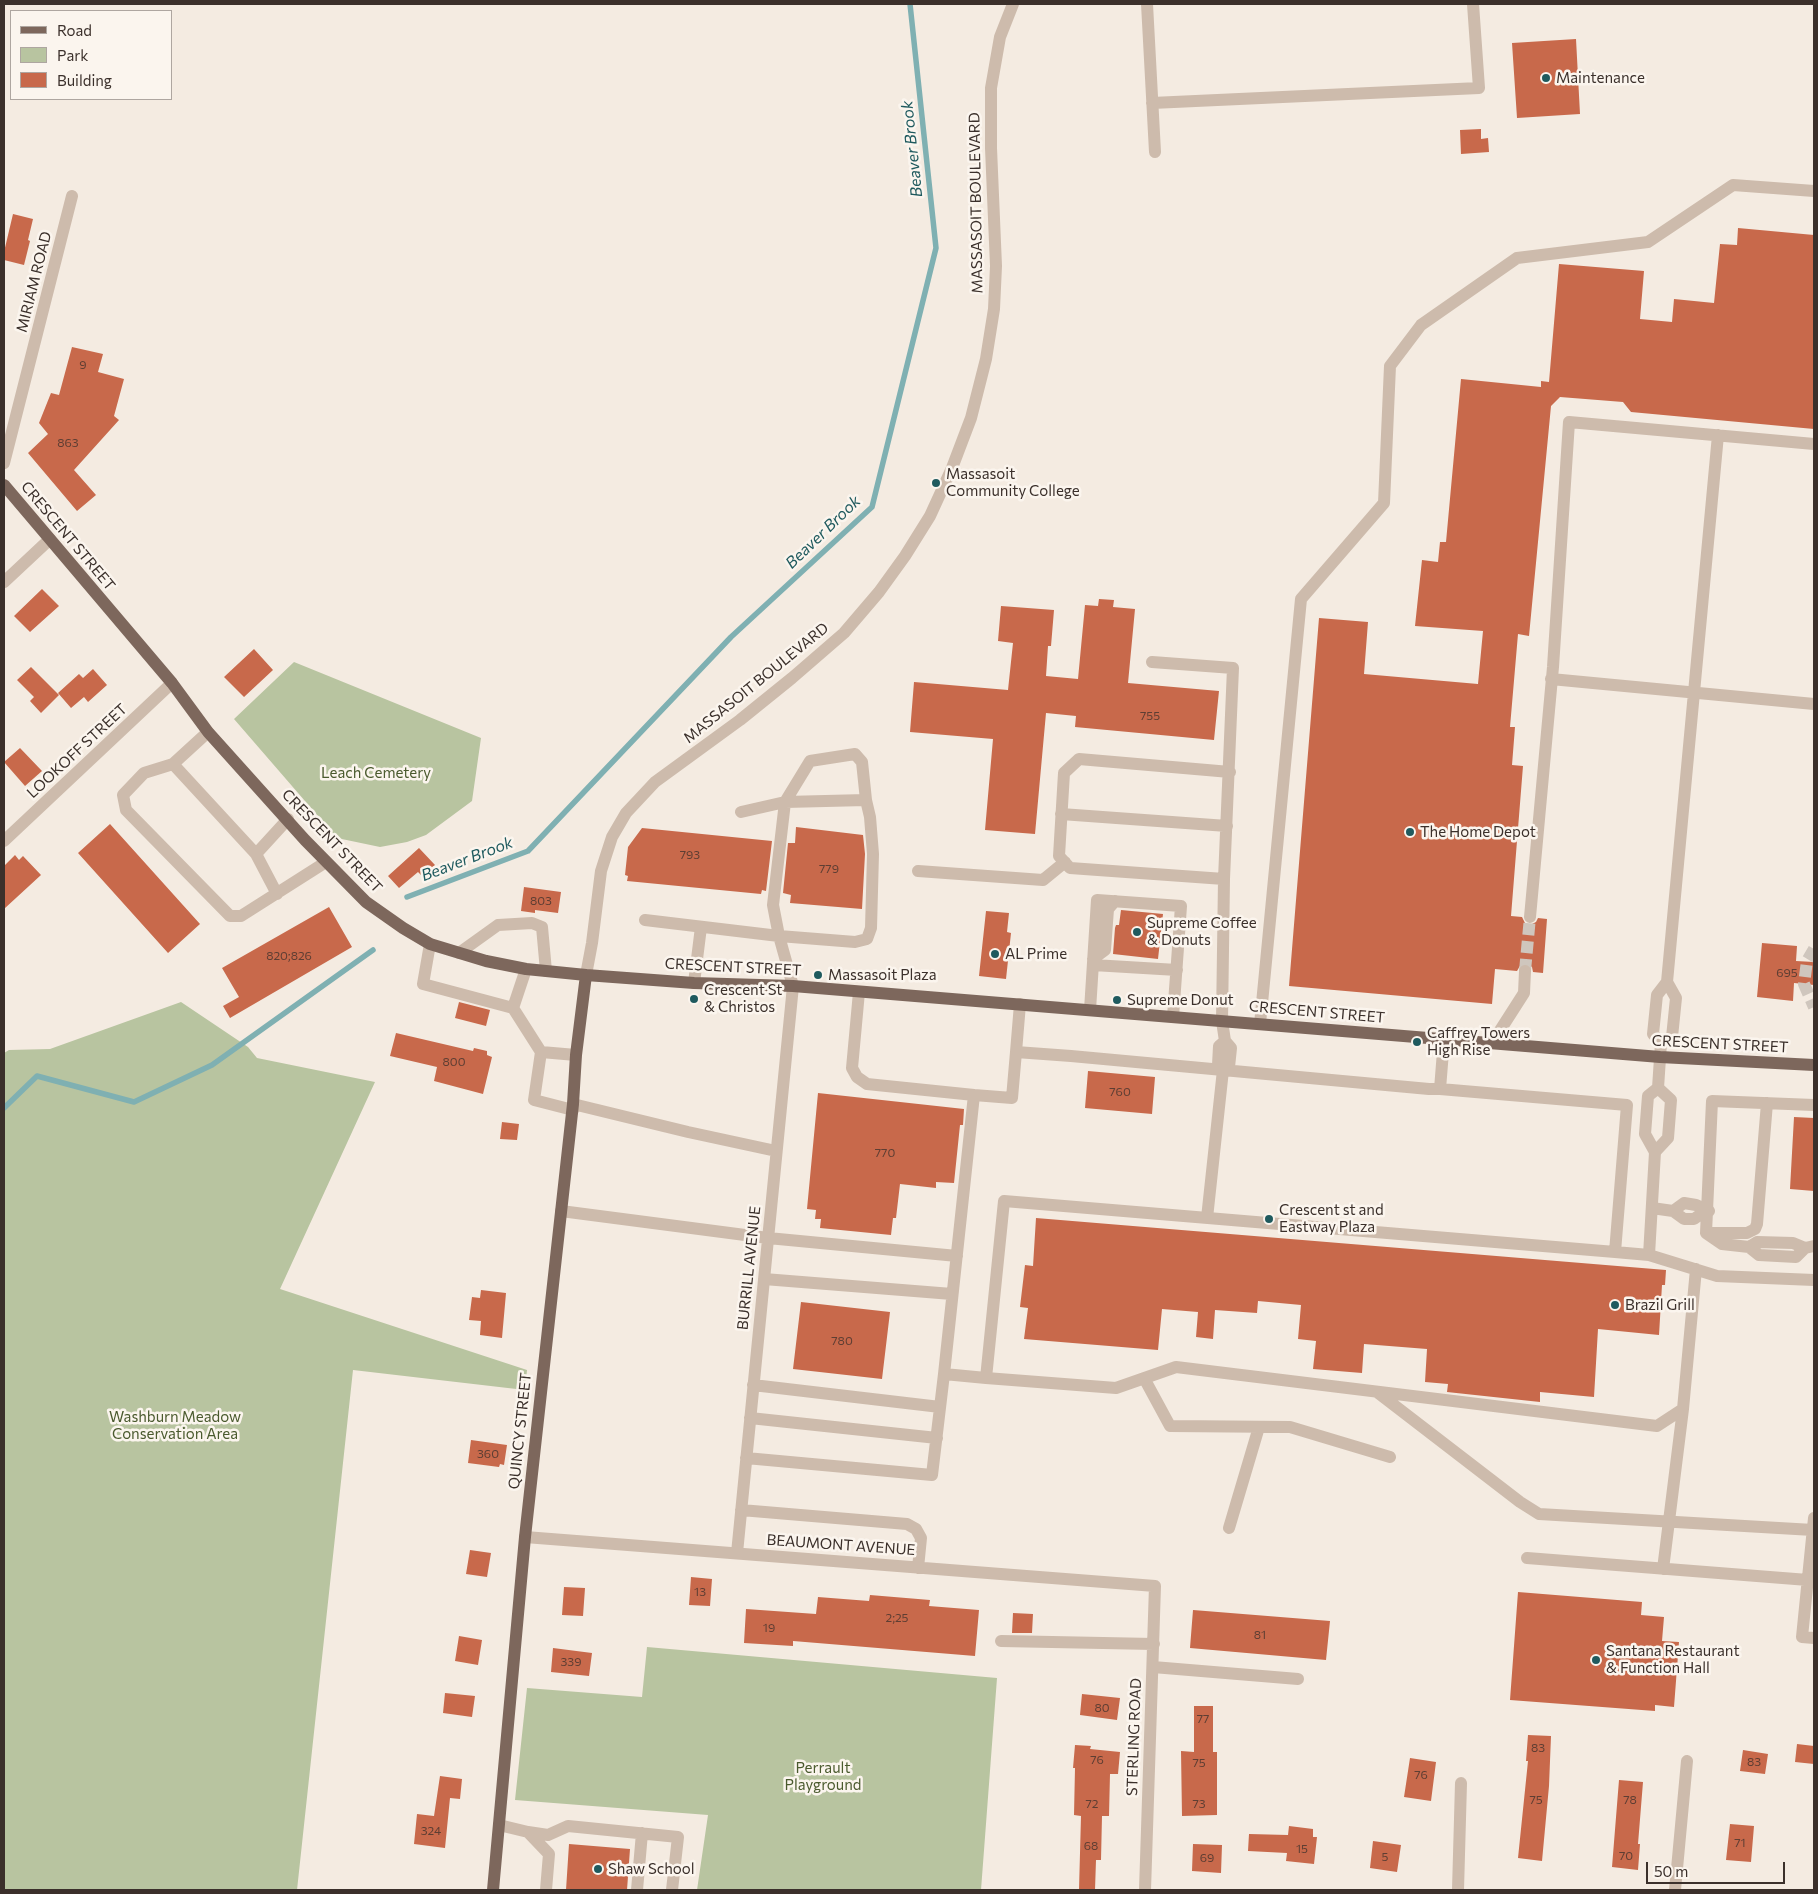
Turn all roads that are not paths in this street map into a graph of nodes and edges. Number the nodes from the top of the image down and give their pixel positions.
1 (1013, 4) edge
2 (1147, 4) edge
3 (1473, 4) edge
4 (1152, 103) junction
5 (1155, 152) dead end
6 (1814, 191) edge
7 (72, 196) dead end
8 (1718, 435) junction
9 (1814, 444) edge
10 (4, 463) edge
11 (4, 485) edge
12 (50, 539) junction
13 (4, 582) edge
14 (1152, 662) dead end
15 (1552, 678) junction
16 (172, 683) junction
17 (1694, 694) junction
18 (1814, 704) edge
19 (208, 732) junction
20 (173, 764) junction
21 (1230, 772) junction
22 (866, 800) junction
23 (785, 802) junction
24 (741, 812) dead end
25 (1062, 814) junction
26 (288, 819) junction
27 (1227, 826) junction
28 (4, 841) edge
29 (256, 854) junction
30 (326, 862) junction
31 (1065, 862) junction
32 (918, 871) dead end
33 (1224, 880) junction
34 (277, 894) junction
35 (1530, 917) tunnel mouth
36 (645, 920) dead end
37 (702, 927) junction
38 (779, 936) junction
39 (430, 944) junction
40 (459, 953) junction
41 (1093, 962) junction
42 (526, 969) junction
43 (1177, 970) junction
44 (546, 971) junction
45 (586, 975) junction
46 (1525, 976) tunnel mouth
47 (1667, 982) junction
48 (694, 983) junction
49 (793, 986) junction
50 (860, 992) junction
51 (1020, 1004) junction
52 (513, 1008) junction
53 (1090, 1010) junction
54 (1173, 1017) junction
55 (1222, 1021) junction
56 (1260, 1024) junction
57 (1444, 1039) junction
58 (1661, 1042) junction
59 (1492, 1043) junction
60 (541, 1052) junction
61 (1016, 1052) junction
62 (576, 1055) junction
63 (1660, 1057) junction
64 (1814, 1065) edge
65 (1223, 1070) junction
66 (1658, 1088) junction
67 (1440, 1089) junction
68 (974, 1095) junction
69 (1767, 1103) junction
70 (1814, 1105) edge
71 (573, 1107) junction
72 (776, 1151) junction
73 (1655, 1152) junction
74 (1652, 1208) junction
75 (561, 1211) junction
76 (1707, 1211) junction
77 (1207, 1218) junction
78 (1706, 1233) junction
79 (768, 1238) junction
80 (1810, 1247) edge
81 (1615, 1252) junction
82 (1649, 1255) junction
83 (957, 1256) junction
84 (1696, 1269) junction
85 (764, 1279) junction
86 (1814, 1280) edge
87 (952, 1294) junction
88 (944, 1374) junction
89 (986, 1378) junction
90 (1144, 1378) junction
91 (753, 1385) junction
92 (1377, 1392) junction
93 (940, 1407) junction
94 (1683, 1409) junction
95 (750, 1418) junction
96 (1260, 1427) junction
97 (937, 1438) junction
98 (746, 1458) junction
99 (1390, 1458) dead end
100 (741, 1510) junction
101 (1669, 1522) junction
102 (1814, 1524) edge
103 (1229, 1528) dead end
104 (525, 1537) junction
105 (737, 1553) junction
106 (1527, 1558) dead end
107 (918, 1568) junction
108 (1663, 1569) junction
109 (1808, 1580) junction
110 (1156, 1586) joint
111 (1808, 1638) edge
112 (1001, 1640) dead end
113 (1154, 1644) junction
114 (1814, 1645) edge
115 (1153, 1667) junction
116 (1298, 1678) dead end
117 (1687, 1761) dead end
118 (1461, 1783) dead end
119 (499, 1825) junction
120 (528, 1832) junction
121 (642, 1833) junction
122 (493, 1890) edge
123 (546, 1890) edge
124 (637, 1890) edge
125 (672, 1890) edge
126 (1145, 1890) edge
127 (1458, 1890) edge
128 (1675, 1890) edge

1 - 45 street, MASSASOIT BOULEVARD
2 - 4 street
3 - 4 street
4 - 5 street
6 - 56 street
7 - 10 street, MIRIAM ROAD
8 - 9 street
8 - 15 street
8 - 17 street
11 - 12 main road, CRESCENT STREET
12 - 13 street
12 - 16 main road, CRESCENT STREET
14 - 21 street
15 - 17 street
15 - 35 street
16 - 19 main road, CRESCENT STREET
16 - 28 street, LOOKOFF STREET
17 - 18 street
17 - 47 street
19 - 20 street
19 - 26 main road, CRESCENT STREET
20 - 29 street
20 - 34 street
21 - 25 street
21 - 27 street
22 - 23 street
22 - 23 street
22 - 38 street
23 - 24 street
23 - 38 street
25 - 27 street
25 - 31 street
26 - 29 street
26 - 30 main road, CRESCENT STREET
27 - 33 street
29 - 34 street
30 - 34 street
30 - 39 main road, CRESCENT STREET
31 - 32 street
31 - 33 street
33 - 55 street
36 - 37 street
37 - 38 street
37 - 48 street
38 - 49 street
39 - 40 main road, CRESCENT STREET
39 - 52 street
40 - 42 main road, CRESCENT STREET
40 - 44 street
41 - 43 street
41 - 43 street
41 - 53 street
42 - 44 main road, CRESCENT STREET
42 - 52 street
43 - 54 street
44 - 45 main road, CRESCENT STREET
45 - 48 main road, CRESCENT STREET
45 - 62 main road, QUINCY STREET
46 - 59 street
47 - 58 street
47 - 58 street
48 - 49 main road, CRESCENT STREET
49 - 50 main road, CRESCENT STREET
49 - 72 street, BURRILL AVENUE
50 - 51 main road, CRESCENT STREET
50 - 68 street
51 - 53 main road, CRESCENT STREET
51 - 61 street
52 - 60 street
53 - 54 main road, CRESCENT STREET
54 - 55 main road, CRESCENT STREET
55 - 56 main road, CRESCENT STREET
55 - 65 street
56 - 57 main road, CRESCENT STREET
57 - 59 main road, CRESCENT STREET
57 - 67 street
58 - 63 street
59 - 63 main road, CRESCENT STREET
60 - 62 street
60 - 71 street
61 - 65 street
61 - 68 street
62 - 71 main road, QUINCY STREET
63 - 64 main road, CRESCENT STREET
63 - 66 street
65 - 67 street
65 - 77 street
66 - 73 street
66 - 73 street
67 - 81 street
68 - 83 street
69 - 70 street
69 - 76 street
69 - 78 street
71 - 72 street
71 - 75 main road, QUINCY STREET
72 - 79 street, BURRILL AVENUE
73 - 74 street
74 - 76 street
74 - 82 street
75 - 79 street
75 - 104 main road, QUINCY STREET
76 - 78 street
77 - 81 street
77 - 89 street
78 - 80 street
79 - 83 street
79 - 85 street, BURRILL AVENUE
81 - 82 street
82 - 84 street
83 - 87 street
84 - 86 street
84 - 94 street
85 - 87 street
85 - 91 street, BURRILL AVENUE
87 - 88 street
88 - 89 street
88 - 93 street
89 - 90 street
90 - 92 street
90 - 96 street
91 - 93 street
91 - 95 street, BURRILL AVENUE
92 - 94 street
92 - 101 street
93 - 97 street
94 - 101 street
95 - 97 street
95 - 98 street, BURRILL AVENUE
96 - 99 street
96 - 103 street
97 - 98 street
98 - 100 street, BURRILL AVENUE
100 - 105 street, BURRILL AVENUE
100 - 107 street
101 - 102 street
101 - 108 street
102 - 109 street
104 - 105 street, BEAUMONT AVENUE
104 - 119 main road, QUINCY STREET
105 - 107 street, BEAUMONT AVENUE
106 - 108 street
107 - 110 street, BEAUMONT AVENUE
108 - 109 street
109 - 111 street
110 - 113 street, STERLING ROAD
111 - 114 street
112 - 113 street
113 - 115 street, STERLING ROAD
115 - 116 street
115 - 126 street, STERLING ROAD
117 - 128 street
118 - 127 street
119 - 120 street
119 - 122 main road, QUINCY STREET
120 - 121 street
120 - 123 street
121 - 124 street
121 - 125 street

